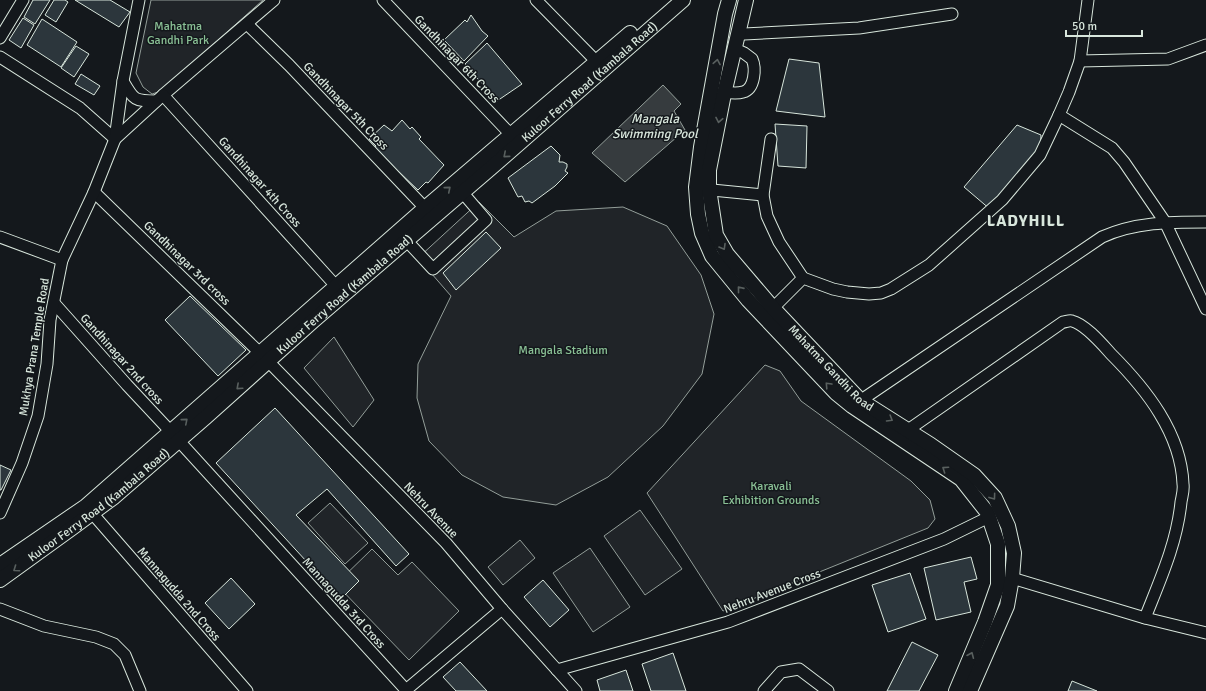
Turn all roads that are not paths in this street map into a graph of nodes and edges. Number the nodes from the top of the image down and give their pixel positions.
1 (23, 0) edge
2 (138, 0) edge
3 (274, 0) edge
4 (383, 0) edge
5 (536, 0) edge
6 (668, 0) edge
7 (683, 0) edge
8 (729, 0) edge
9 (746, 0) edge
10 (1088, 0) edge
11 (952, 14) dead end
12 (247, 24) junction
13 (739, 31) junction
14 (0, 38) edge
15 (1206, 45) edge
16 (735, 49) junction
17 (0, 57) edge
18 (1080, 61) junction
19 (597, 62) junction
20 (123, 82) junction
21 (724, 92) junction
22 (160, 98) junction
23 (1059, 115) junction
24 (115, 139) junction
25 (516, 139) junction
26 (771, 139) dead end
27 (702, 189) junction
28 (94, 192) junction
29 (462, 192) junction
30 (763, 196) junction
31 (425, 208) junction
32 (1165, 222) junction
33 (1206, 222) edge
34 (0, 237) edge
35 (406, 240) junction
36 (62, 260) junction
37 (803, 278) junction
38 (336, 286) junction
39 (54, 303) junction
40 (773, 308) junction
41 (1206, 309) edge
42 (264, 357) junction
43 (856, 403) junction
44 (908, 430) junction
45 (175, 437) junction
46 (1, 510) edge
47 (92, 513) junction
48 (989, 517) junction
49 (0, 566) edge
50 (1012, 578) junction
51 (0, 580) edge
52 (0, 608) edge
53 (502, 609) junction
54 (1145, 618) junction
55 (1206, 633) edge
56 (557, 670) junction
57 (408, 690) edge
58 (140, 691) edge
59 (247, 691) edge
60 (576, 691) edge
61 (764, 691) edge
62 (828, 691) edge
63 (956, 691) edge
64 (970, 691) edge

1 - 14 street
2 - 20 street, Mukhya Prana Temple Road
3 - 12 street
4 - 25 street, Gandhinagar 6th Cross
5 - 19 street
6 - 19 main road, Kuloor Ferry Road (Kambala Road)
7 - 25 main road, Kuloor Ferry Road (Kambala Road)
27 -> 8 main road, Mahatma Gandhi Road
9 - 13 main road, Mahatma Gandhi Road
10 - 18 street
11 - 13 street
12 - 22 street
12 - 31 street, Gandhinagar 5th Cross
13 - 16 main road, Mahatma Gandhi Road
15 - 18 street
16 - 21 main road, Mahatma Gandhi Road
16 - 21 street
17 - 24 street
18 - 23 street
19 - 25 main road, Kuloor Ferry Road (Kambala Road)
20 - 22 street
20 - 24 street, Mukhya Prana Temple Road
21 -> 27 main road, Mahatma Gandhi Road
22 - 24 street
22 - 38 street, Gandhinagar 4th Cross
23 - 32 street
23 - 37 street
24 - 28 street, Mukhya Prana Temple Road
25 -> 29 main road, Kuloor Ferry Road (Kambala Road)
31 -> 25 main road, Kuloor Ferry Road (Kambala Road)
26 - 30 street
27 - 30 street
27 -> 40 main road, Mahatma Gandhi Road
43 -> 27 main road, Mahatma Gandhi Road
28 - 36 street, Mukhya Prana Temple Road
28 - 42 street, Gandhinagar 3rd cross
29 - 35 main road, Kuloor Ferry Road (Kambala Road)
29 - 35 street
30 - 37 street
31 - 38 main road, Kuloor Ferry Road (Kambala Road)
32 - 33 street
32 - 41 street
32 - 43 street
34 - 36 street
35 - 42 main road, Kuloor Ferry Road (Kambala Road)
36 - 39 street, Mukhya Prana Temple Road
37 - 40 street
38 - 42 main road, Kuloor Ferry Road (Kambala Road)
39 - 45 street, Gandhinagar 2nd cross
39 - 46 street, Mukhya Prana Temple Road
40 - 43 main road, Mahatma Gandhi Road
42 - 45 main road, Kuloor Ferry Road (Kambala Road)
42 - 53 street, Nehru Avenue
43 -> 44 main road, Mahatma Gandhi Road
48 -> 43 main road, Mahatma Gandhi Road
44 -> 50 main road, Mahatma Gandhi Road
44 - 54 street
45 - 47 main road, Kuloor Ferry Road (Kambala Road)
45 - 49 main road, Kuloor Ferry Road (Kambala Road)
45 - 57 street, Mannagudda 3rd Cross
47 -> 51 main road, Kuloor Ferry Road (Kambala Road)
47 - 59 street, Mannagudda 2nd Cross
48 - 56 street, Nehru Avenue Cross
63 -> 48 main road, Mahatma Gandhi Road
50 - 54 street
50 - 64 main road, Mahatma Gandhi Road
52 - 58 street
53 - 56 street, Nehru Avenue
53 - 57 street, Mannagudda 3rd Cross
54 - 55 street
56 - 60 street, Nehru Avenue
61 - 62 street

